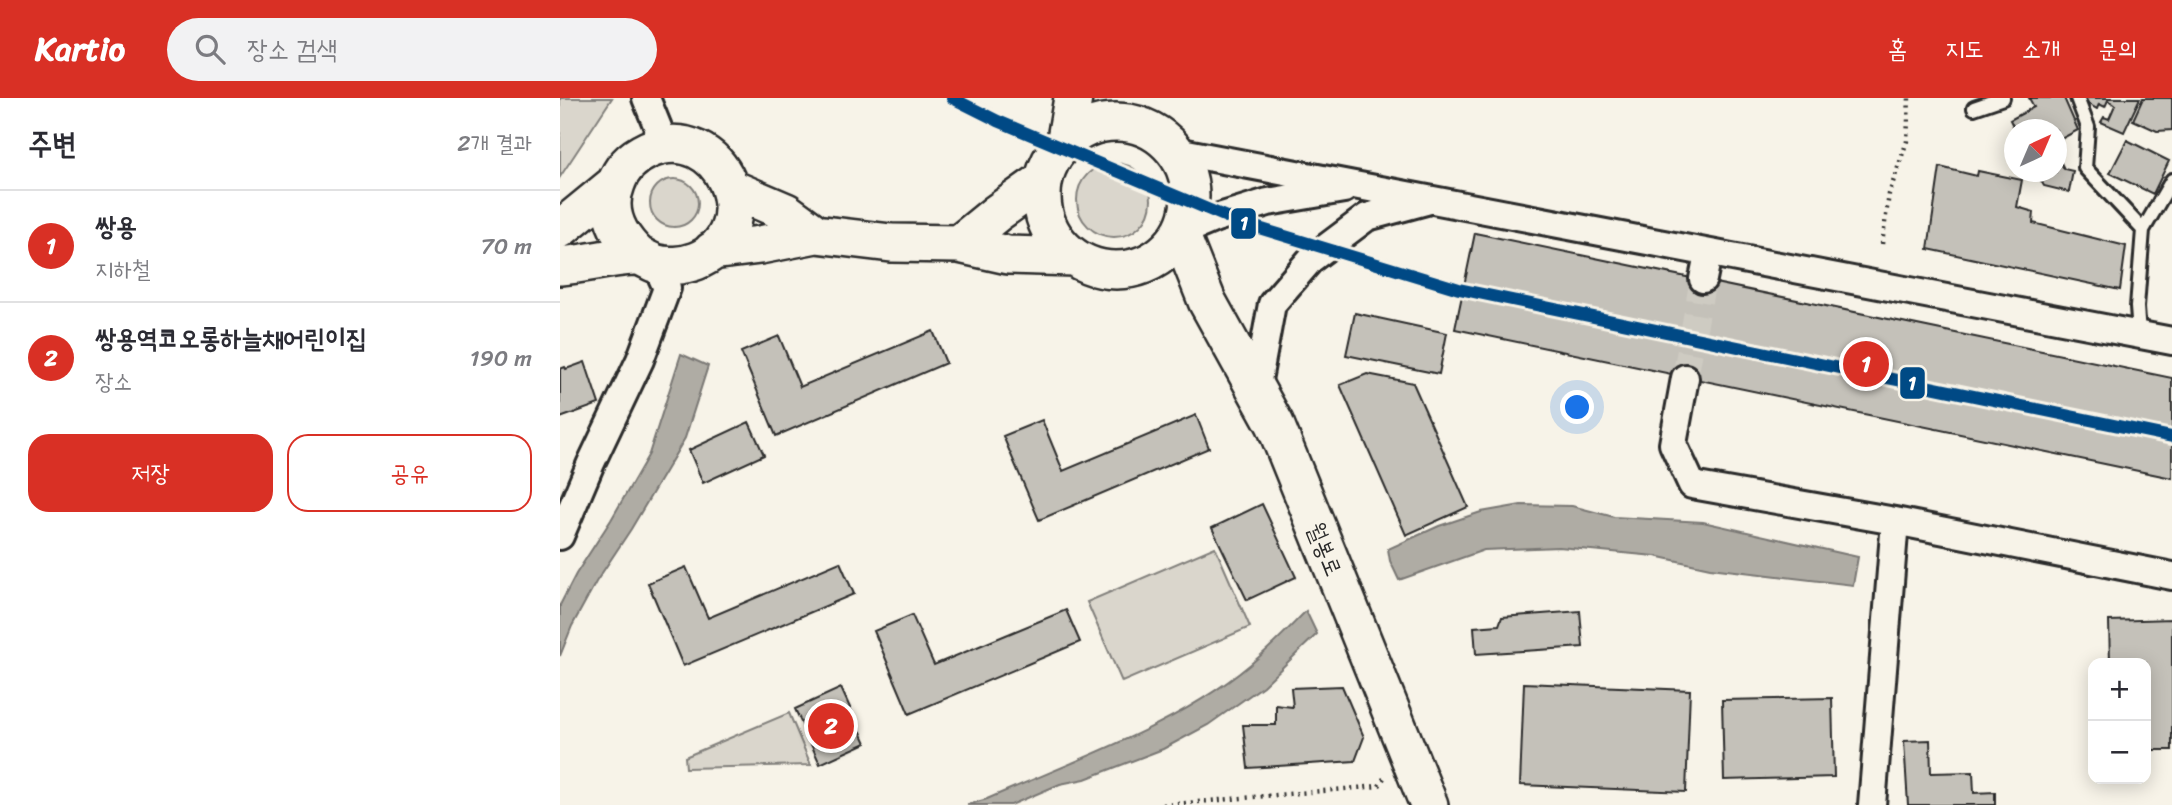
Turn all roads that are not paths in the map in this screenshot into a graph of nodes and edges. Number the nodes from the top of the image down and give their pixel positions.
1 (646, 98) edge
2 (1073, 98) edge
3 (1144, 98) edge
4 (2003, 98) edge
5 (2077, 98) edge
6 (1974, 108) dead end
7 (1066, 139) junction
8 (1167, 142) junction
9 (665, 145) junction
10 (2172, 180) edge
11 (1042, 181) junction
12 (615, 184) junction
13 (1359, 186) junction
14 (730, 188) junction
15 (1435, 199) junction
16 (560, 229) edge
17 (2143, 230) junction
18 (1180, 233) junction
19 (816, 234) junction
20 (959, 244) junction
21 (704, 256) junction
22 (1074, 257) junction
23 (1140, 265) junction
24 (560, 266) edge
25 (654, 269) junction
26 (1207, 301) junction
27 (2139, 334) junction
28 (2172, 341) edge
29 (1685, 378) tunnel mouth
30 (1256, 391) junction
31 (1895, 522) junction
32 (560, 536) edge
33 (2172, 576) edge
34 (1429, 805) edge
35 (1872, 805) edge

1 - 9 street
2 - 7 street
3 - 8 street
4 - 6 lane
5 - 17 lane
7 - 8 street
7 - 11 street
8 - 13 street
8 - 18 street
9 - 12 street
9 - 14 street
10 - 17 lane
11 - 20 street
11 - 22 street
12 - 16 street
12 - 25 street
13 - 15 street
13 - 18 street
14 - 19 street
14 - 21 street
15 - 27 street
15 - 30 street
17 - 27 lane
18 - 23 street
18 - 26 street, 월봉로
19 - 20 street
19 - 21 street
20 - 22 street
21 - 25 street
22 - 23 street
23 - 26 street
24 - 25 street
25 - 32 street
26 - 30 street, 월봉로
27 - 28 street
29 - 31 street
30 - 34 street, 월봉로
31 - 33 street
31 - 35 street

